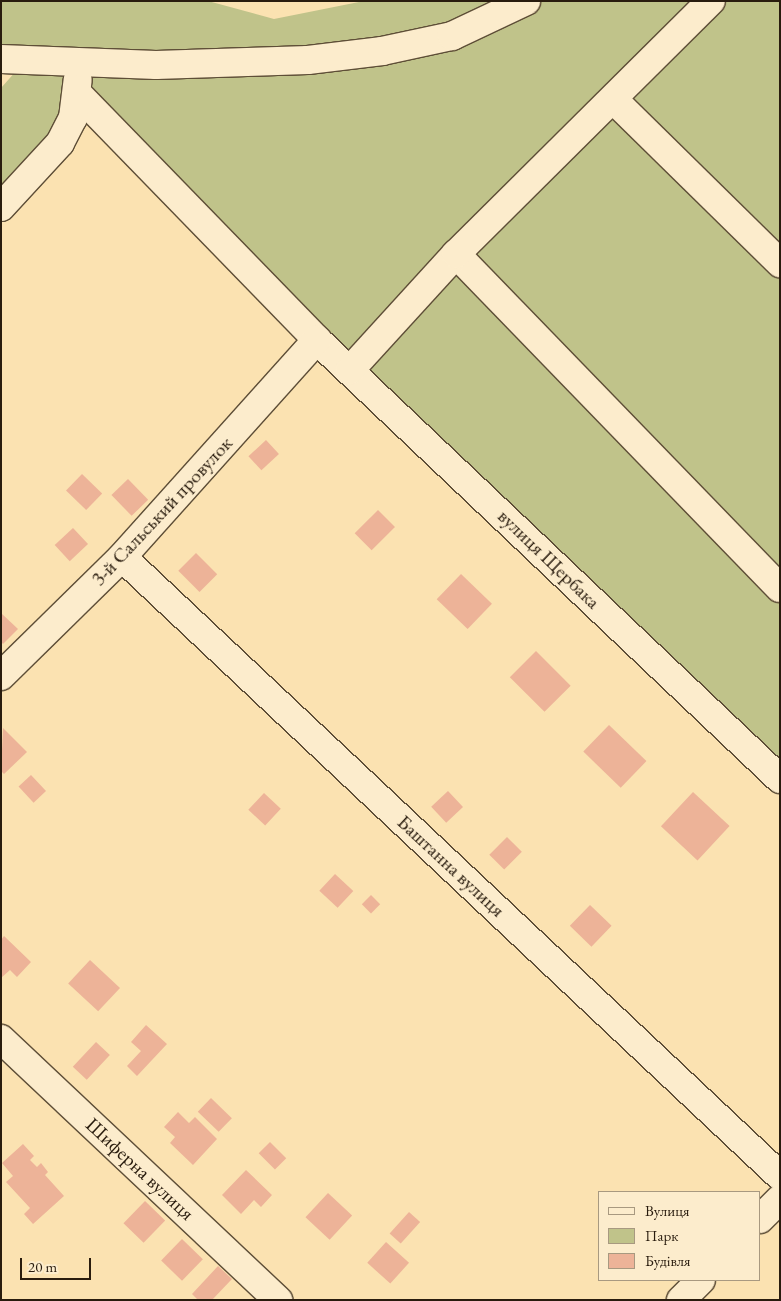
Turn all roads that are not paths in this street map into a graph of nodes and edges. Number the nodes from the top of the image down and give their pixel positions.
1 (526, 1) edge
2 (711, 1) edge
3 (1, 59) edge
4 (77, 62) junction
5 (78, 95) junction
6 (614, 100) junction
7 (1, 207) edge
8 (456, 254) junction
9 (780, 263) edge
10 (317, 340) junction
11 (350, 370) junction
12 (122, 557) junction
13 (780, 588) edge
14 (1, 676) edge
15 (780, 779) edge
16 (1, 1039) edge
17 (780, 1176) edge
18 (780, 1199) edge
19 (761, 1218) edge
20 (699, 1281) edge
21 (278, 1300) edge
22 (681, 1300) edge

1 - 4 street
2 - 6 street
3 - 4 street
4 - 5 street
5 - 7 street
5 - 10 street, вулиця Щербака
6 - 8 street
6 - 9 street
8 - 11 street
8 - 13 street
10 - 11 street, вулиця Щербака
10 - 12 street, 3-й Сальський провулок
11 - 15 street, вулиця Щербака
12 - 14 street, 3-й Сальський провулок
12 - 17 street, Баштанна вулиця
16 - 21 street, Шиферна вулиця
18 - 19 street
20 - 22 street

